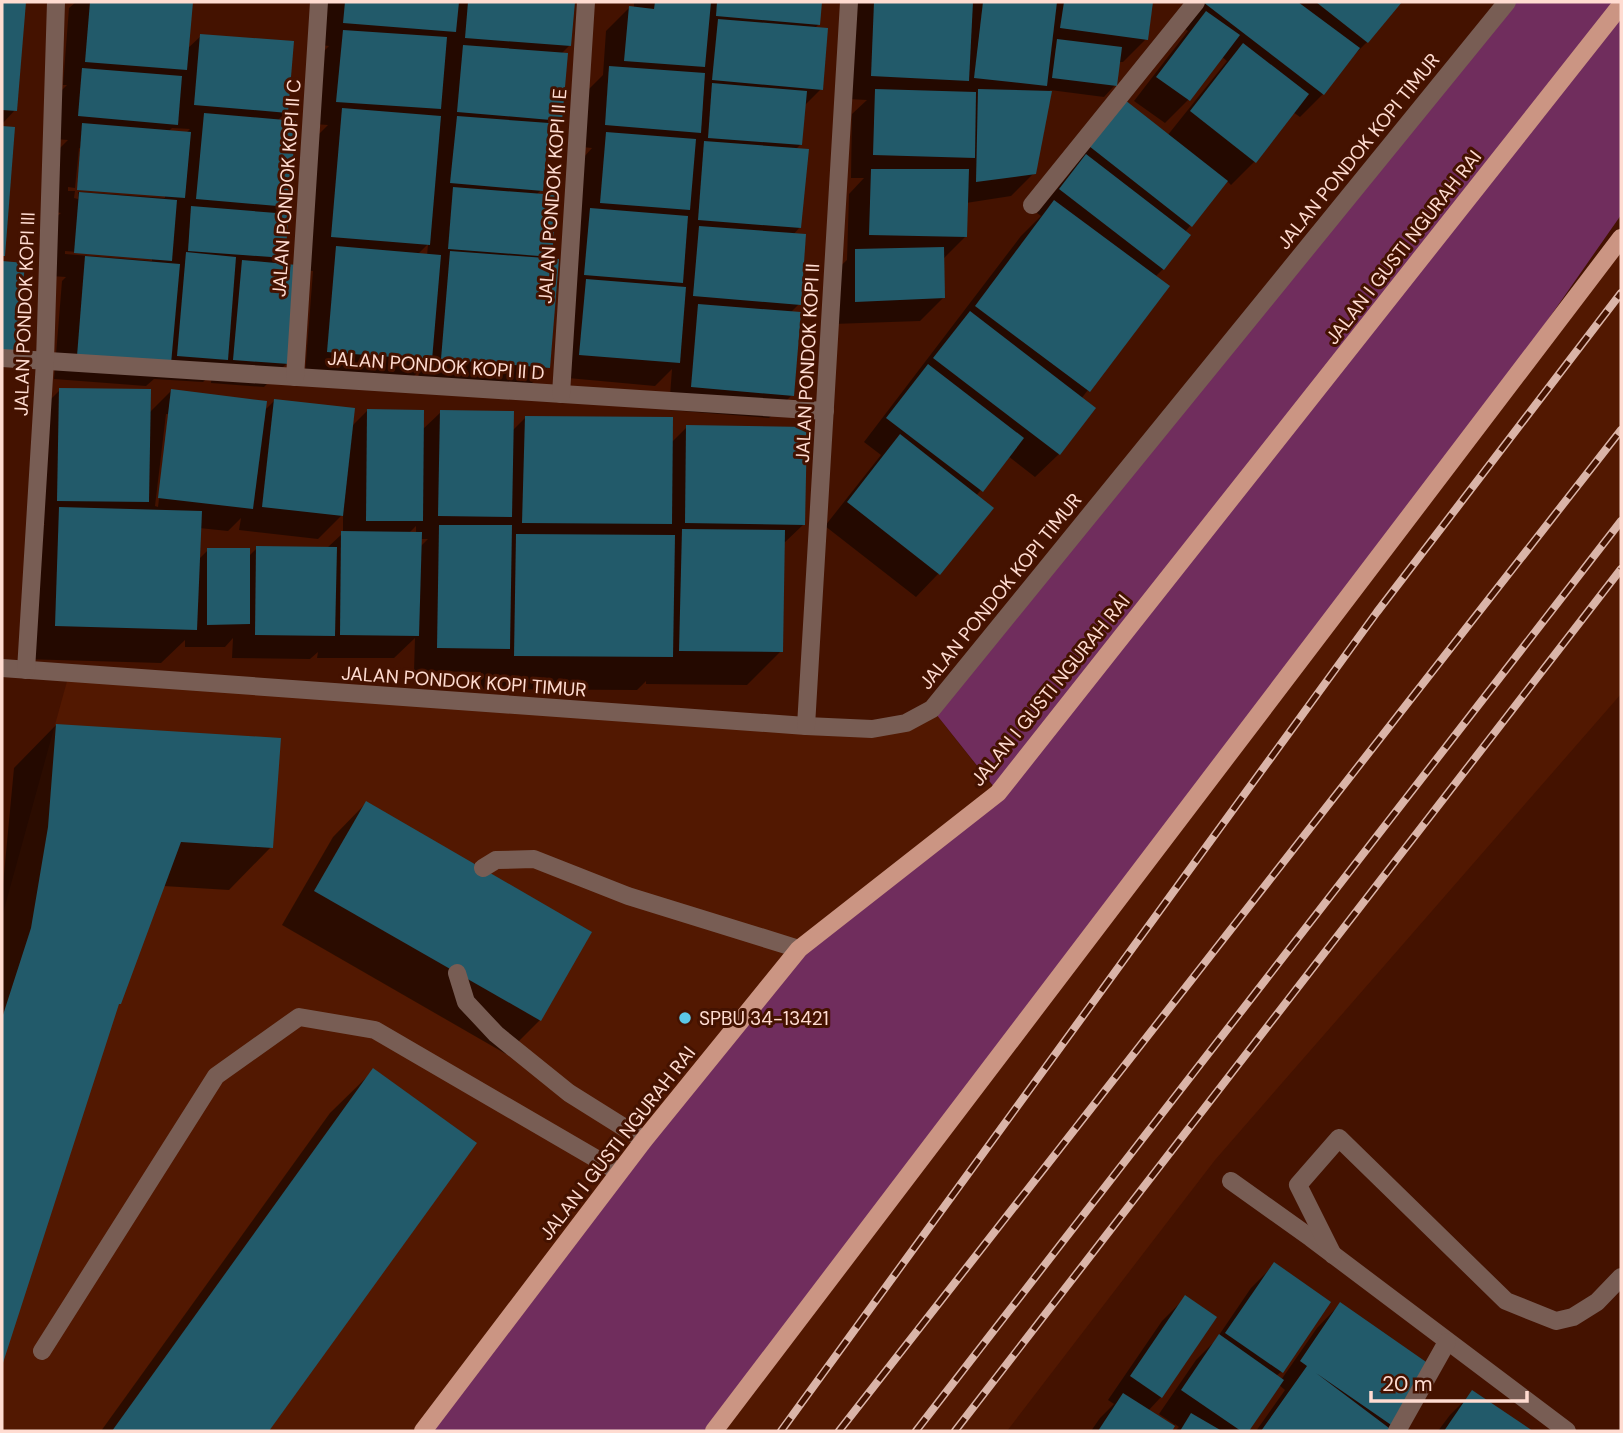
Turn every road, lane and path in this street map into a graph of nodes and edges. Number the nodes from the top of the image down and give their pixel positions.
1 (56, 2) edge
2 (319, 2) edge
3 (586, 2) edge
4 (849, 2) edge
5 (1196, 2) edge
6 (1507, 2) edge
7 (1621, 5) edge
8 (1032, 205) dead end
9 (1621, 238) edge
10 (2, 358) edge
11 (45, 361) junction
12 (295, 377) junction
13 (561, 394) junction
14 (825, 411) junction
15 (2, 668) edge
16 (26, 670) junction
17 (806, 726) junction
18 (483, 868) dead end
19 (799, 949) junction
20 (457, 973) dead end
21 (644, 1140) junction
22 (619, 1172) junction
23 (1231, 1181) dead end
24 (1333, 1255) junction
25 (1621, 1278) edge
26 (1447, 1342) junction
27 (42, 1351) dead end
28 (423, 1431) edge
29 (714, 1431) edge
30 (1397, 1431) edge
31 (1567, 1431) edge

1 - 11 street, JALAN PONDOK KOPI III
2 - 12 street, JALAN PONDOK KOPI II C
3 - 13 street, JALAN PONDOK KOPI II E
4 - 14 street, JALAN PONDOK KOPI II
5 - 8 street
6 - 17 street, JALAN PONDOK KOPI TIMUR
7 - 19 main road, JALAN I GUSTI NGURAH RAI
9 - 29 main road
10 - 11 street, JALAN PONDOK KOPI II D
11 - 12 street, JALAN PONDOK KOPI II D
11 - 16 street, JALAN PONDOK KOPI III
12 - 13 street, JALAN PONDOK KOPI II D
13 - 14 street, JALAN PONDOK KOPI II D
14 - 17 street, JALAN PONDOK KOPI II
15 - 16 street, JALAN PONDOK KOPI TIMUR
16 - 17 street, JALAN PONDOK KOPI TIMUR
18 - 19 street
19 - 21 main road, JALAN I GUSTI NGURAH RAI
20 - 21 street
21 - 22 main road, JALAN I GUSTI NGURAH RAI
22 - 27 street
22 - 28 main road, JALAN I GUSTI NGURAH RAI
23 - 24 street
24 - 25 street
24 - 26 street
26 - 30 street
26 - 31 street

